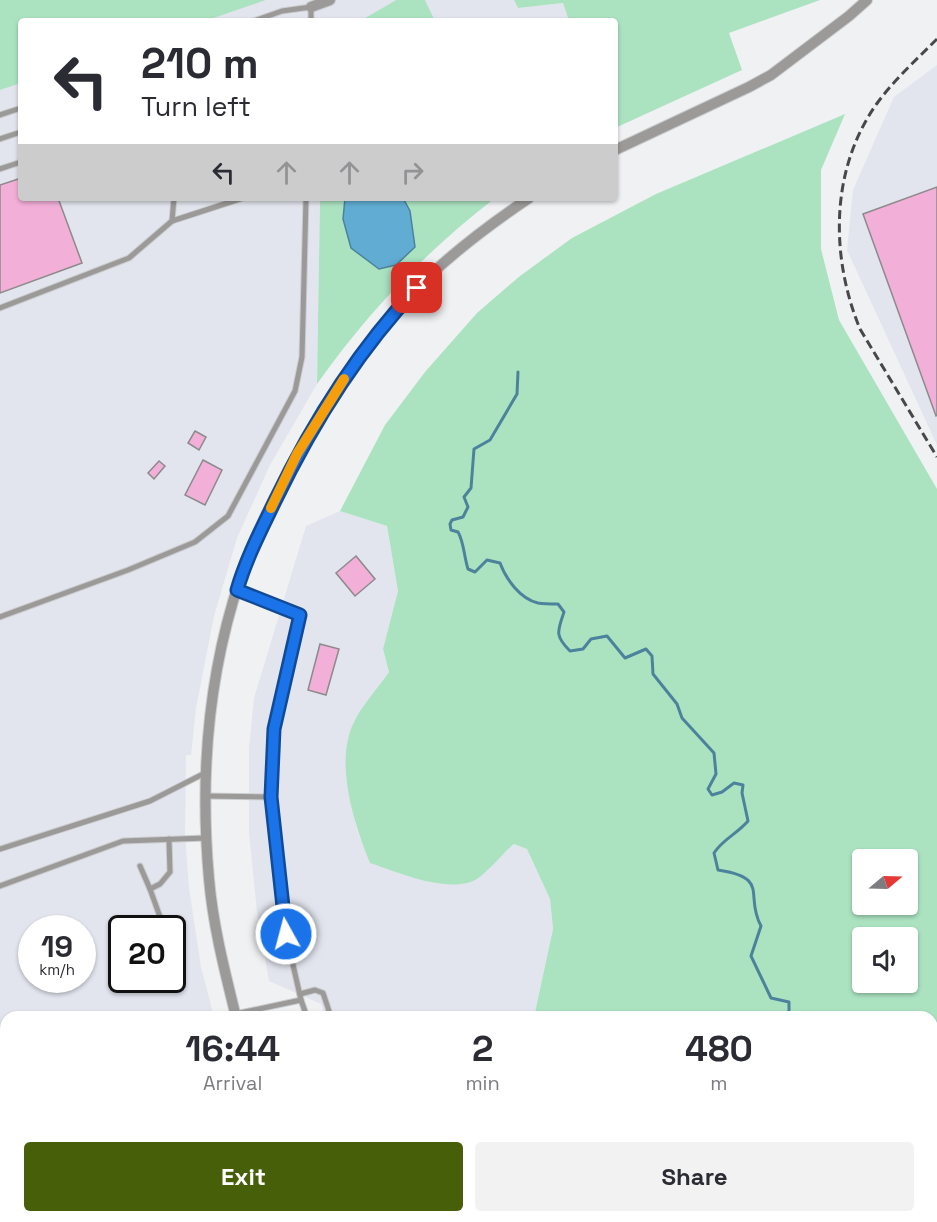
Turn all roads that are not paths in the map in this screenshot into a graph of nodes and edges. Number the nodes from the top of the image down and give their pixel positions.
1 (330, 0) edge
2 (867, 0) edge
3 (311, 7) junction
4 (262, 18) edge
5 (311, 18) edge
6 (18, 109) edge
7 (0, 116) edge
8 (18, 133) edge
9 (0, 139) edge
10 (618, 149) edge
11 (18, 163) edge
12 (0, 169) edge
13 (174, 201) edge
14 (234, 201) edge
15 (306, 201) edge
16 (525, 201) edge
17 (171, 221) junction
18 (0, 308) edge
19 (237, 590) junction
20 (0, 617) edge
21 (207, 772) junction
22 (206, 796) junction
23 (271, 797) junction
24 (207, 838) junction
25 (169, 839) junction
26 (0, 849) edge
27 (140, 866) dead end
28 (0, 885) edge
29 (150, 889) junction
30 (159, 915) edge
31 (300, 997) junction
32 (235, 1011) edge
33 (253, 1011) edge
34 (305, 1011) edge
35 (329, 1011) edge

1 - 3 street
2 - 10 street
3 - 4 lane
3 - 5 lane
6 - 7 lane
8 - 9 lane
11 - 12 lane
13 - 17 lane
14 - 17 lane
15 - 20 lane
16 - 19 street
17 - 18 lane
19 - 21 street
19 - 23 lane
21 - 22 street
21 - 26 lane
22 - 23 lane
22 - 24 street
23 - 31 lane
24 - 25 lane
24 - 32 street
25 - 28 lane
25 - 29 lane
27 - 29 lane
29 - 30 lane
31 - 33 lane
31 - 34 lane
31 - 35 lane

